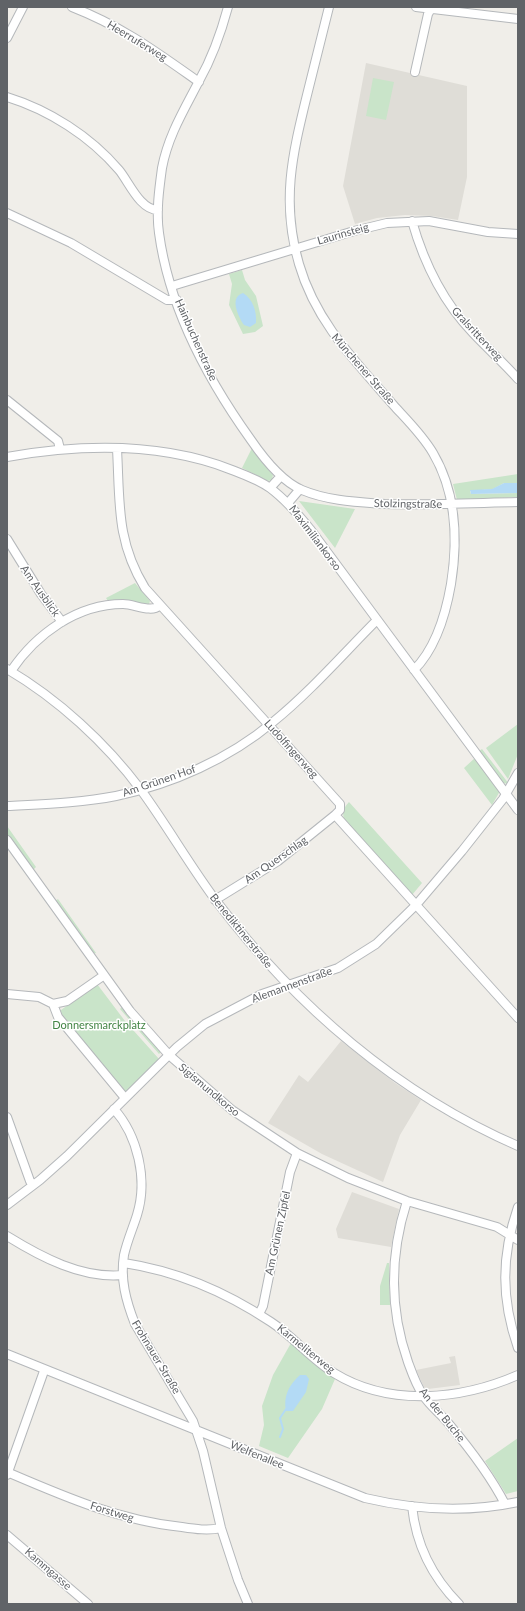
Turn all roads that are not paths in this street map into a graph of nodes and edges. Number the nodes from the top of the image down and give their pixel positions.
1 (23, 7) edge
2 (72, 7) edge
3 (228, 7) edge
4 (329, 7) edge
5 (416, 7) edge
6 (432, 8) edge
7 (518, 19) edge
8 (7, 38) edge
9 (415, 72) dead end
10 (199, 82) junction
11 (7, 97) edge
12 (158, 210) junction
13 (7, 213) edge
14 (412, 221) junction
15 (518, 234) edge
16 (295, 248) junction
17 (172, 286) junction
18 (177, 300) junction
19 (518, 379) edge
20 (7, 400) edge
21 (60, 449) junction
22 (117, 449) junction
23 (7, 458) edge
24 (284, 478) junction
25 (270, 488) junction
26 (300, 489) junction
27 (518, 502) edge
28 (288, 503) junction
29 (452, 504) junction
30 (7, 539) edge
31 (159, 606) junction
32 (377, 620) junction
33 (62, 622) junction
34 (9, 670) edge
35 (414, 670) junction
36 (269, 725) junction
37 (518, 773) edge
38 (140, 790) junction
39 (506, 794) junction
40 (7, 806) edge
41 (518, 810) edge
42 (335, 815) junction
43 (7, 840) edge
44 (215, 900) junction
45 (416, 905) junction
46 (104, 976) junction
47 (288, 985) junction
48 (7, 994) edge
49 (54, 1004) junction
50 (518, 1018) edge
51 (169, 1055) junction
52 (125, 1098) junction
53 (114, 1109) junction
54 (7, 1116) edge
55 (518, 1146) edge
56 (297, 1153) junction
57 (33, 1185) junction
58 (407, 1200) junction
59 (7, 1205) edge
60 (518, 1207) edge
61 (497, 1227) junction
62 (515, 1227) edge
63 (7, 1236) edge
64 (509, 1236) junction
65 (518, 1240) edge
66 (124, 1263) junction
67 (123, 1275) junction
68 (259, 1314) junction
69 (518, 1348) edge
70 (7, 1354) edge
71 (44, 1370) junction
72 (518, 1375) edge
73 (424, 1396) junction
74 (197, 1431) junction
75 (7, 1473) edge
76 (518, 1502) edge
77 (505, 1504) junction
78 (412, 1506) junction
79 (221, 1528) junction
80 (7, 1535) edge
81 (88, 1604) edge
82 (248, 1604) edge
83 (459, 1604) edge

1 - 8 street
2 - 10 street, Heerruferweg
3 - 10 street, Hainbuchenstraße
4 - 16 street, Münchener Straße
5 - 6 street
6 - 7 street
6 - 9 street
10 - 12 street, Hainbuchenstraße
11 - 12 street
12 - 17 street, Hainbuchenstraße
13 - 18 street
14 - 15 street, Laurinsteig
14 - 16 street, Laurinsteig
14 - 19 street, Gralsritterweg
16 - 17 street, Laurinsteig
16 - 29 street, Münchener Straße
17 - 18 street, Hainbuchenstraße
18 - 24 street, Hainbuchenstraße
20 - 21 street
21 - 22 street, Maximiliankorso
21 - 23 street, Maximiliankorso
22 - 25 street, Maximiliankorso
22 - 31 street, Ludolfingerweg
24 - 25 street
24 - 26 street, Stolzingstraße
25 - 28 street, Maximiliankorso
26 - 28 street
26 - 29 street, Stolzingstraße
27 - 29 street, Stolzingstraße
28 - 32 street, Maximiliankorso
29 - 35 street, Münchener Straße
30 - 33 street, Am Ausblick
31 - 33 street
31 - 36 street, Ludolfingerweg
32 - 35 street, Maximiliankorso
32 - 36 street, Am Grünen Hof
33 - 34 street
34 - 38 street, Benediktinerstraße
35 - 39 street, Maximiliankorso
36 - 38 street, Am Grünen Hof
36 - 42 street, Ludolfingerweg
37 - 39 street, Alemannenstraße
38 - 40 street, Am Grünen Hof
38 - 44 street, Benediktinerstraße
39 - 41 street, Maximiliankorso
39 - 45 street, Alemannenstraße
42 - 44 street, Am Querschlag
42 - 45 street
43 - 46 street, Sigismundkorso
44 - 47 street, Benediktinerstraße
45 - 47 street, Alemannenstraße
45 - 50 street
46 - 49 street
46 - 51 street, Sigismundkorso
47 - 51 street, Alemannenstraße
47 - 55 street, Benediktinerstraße
48 - 49 street
49 - 52 street
51 - 52 street, Alemannenstraße
51 - 56 street, Sigismundkorso
52 - 53 street, Alemannenstraße
53 - 57 street, Alemannenstraße
53 - 66 street, Frohnauer Straße
54 - 57 street
56 - 58 street, Sigismundkorso
56 - 68 street, Am Grünen Zipfel
57 - 59 street, Alemannenstraße
58 - 61 street, Sigismundkorso
58 - 73 street, An der Buche
60 - 62 street
61 - 62 street, Sigismundkorso
61 - 64 street, Sigismundkorso
62 - 64 street
63 - 67 street
64 - 65 street, Sigismundkorso
64 - 69 street
66 - 67 street, Frohnauer Straße
66 - 68 street, Karmeliterweg
67 - 74 street, Frohnauer Straße
68 - 73 street, Karmeliterweg
70 - 71 street, Welfenallee
71 - 74 street, Welfenallee
71 - 75 street
72 - 73 street, Karmeliterweg
73 - 77 street, An der Buche
74 - 78 street, Welfenallee
74 - 79 street, Frohnauer Straße
75 - 79 street, Forstweg
76 - 77 street, Welfenallee
77 - 78 street, Welfenallee
78 - 83 street
79 - 82 street, Frohnauer Straße
80 - 81 street, Kammgasse

